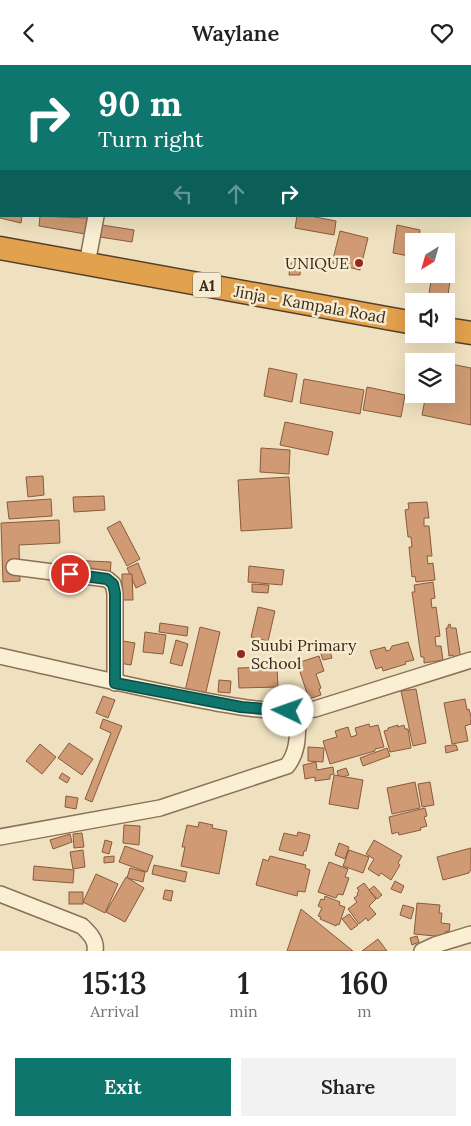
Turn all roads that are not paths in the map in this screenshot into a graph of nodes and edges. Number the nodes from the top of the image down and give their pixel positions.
1 (96, 217) edge
2 (0, 248) edge
3 (87, 264) junction
4 (405, 321) edge
5 (455, 330) edge
6 (471, 333) edge
7 (14, 567) dead end
8 (0, 656) edge
9 (471, 660) edge
10 (115, 683) junction
11 (298, 711) junction
12 (0, 837) edge
13 (0, 894) edge
14 (471, 934) edge
15 (95, 951) edge
16 (422, 951) edge

1 - 3 street
2 - 3 highway, Jinja - Kampala Road / A1
3 - 4 highway, Jinja - Kampala Road / A1
5 - 6 highway
7 - 10 street
8 - 10 street
9 - 11 street
10 - 11 street
11 - 12 street
13 - 15 street
14 - 16 street

